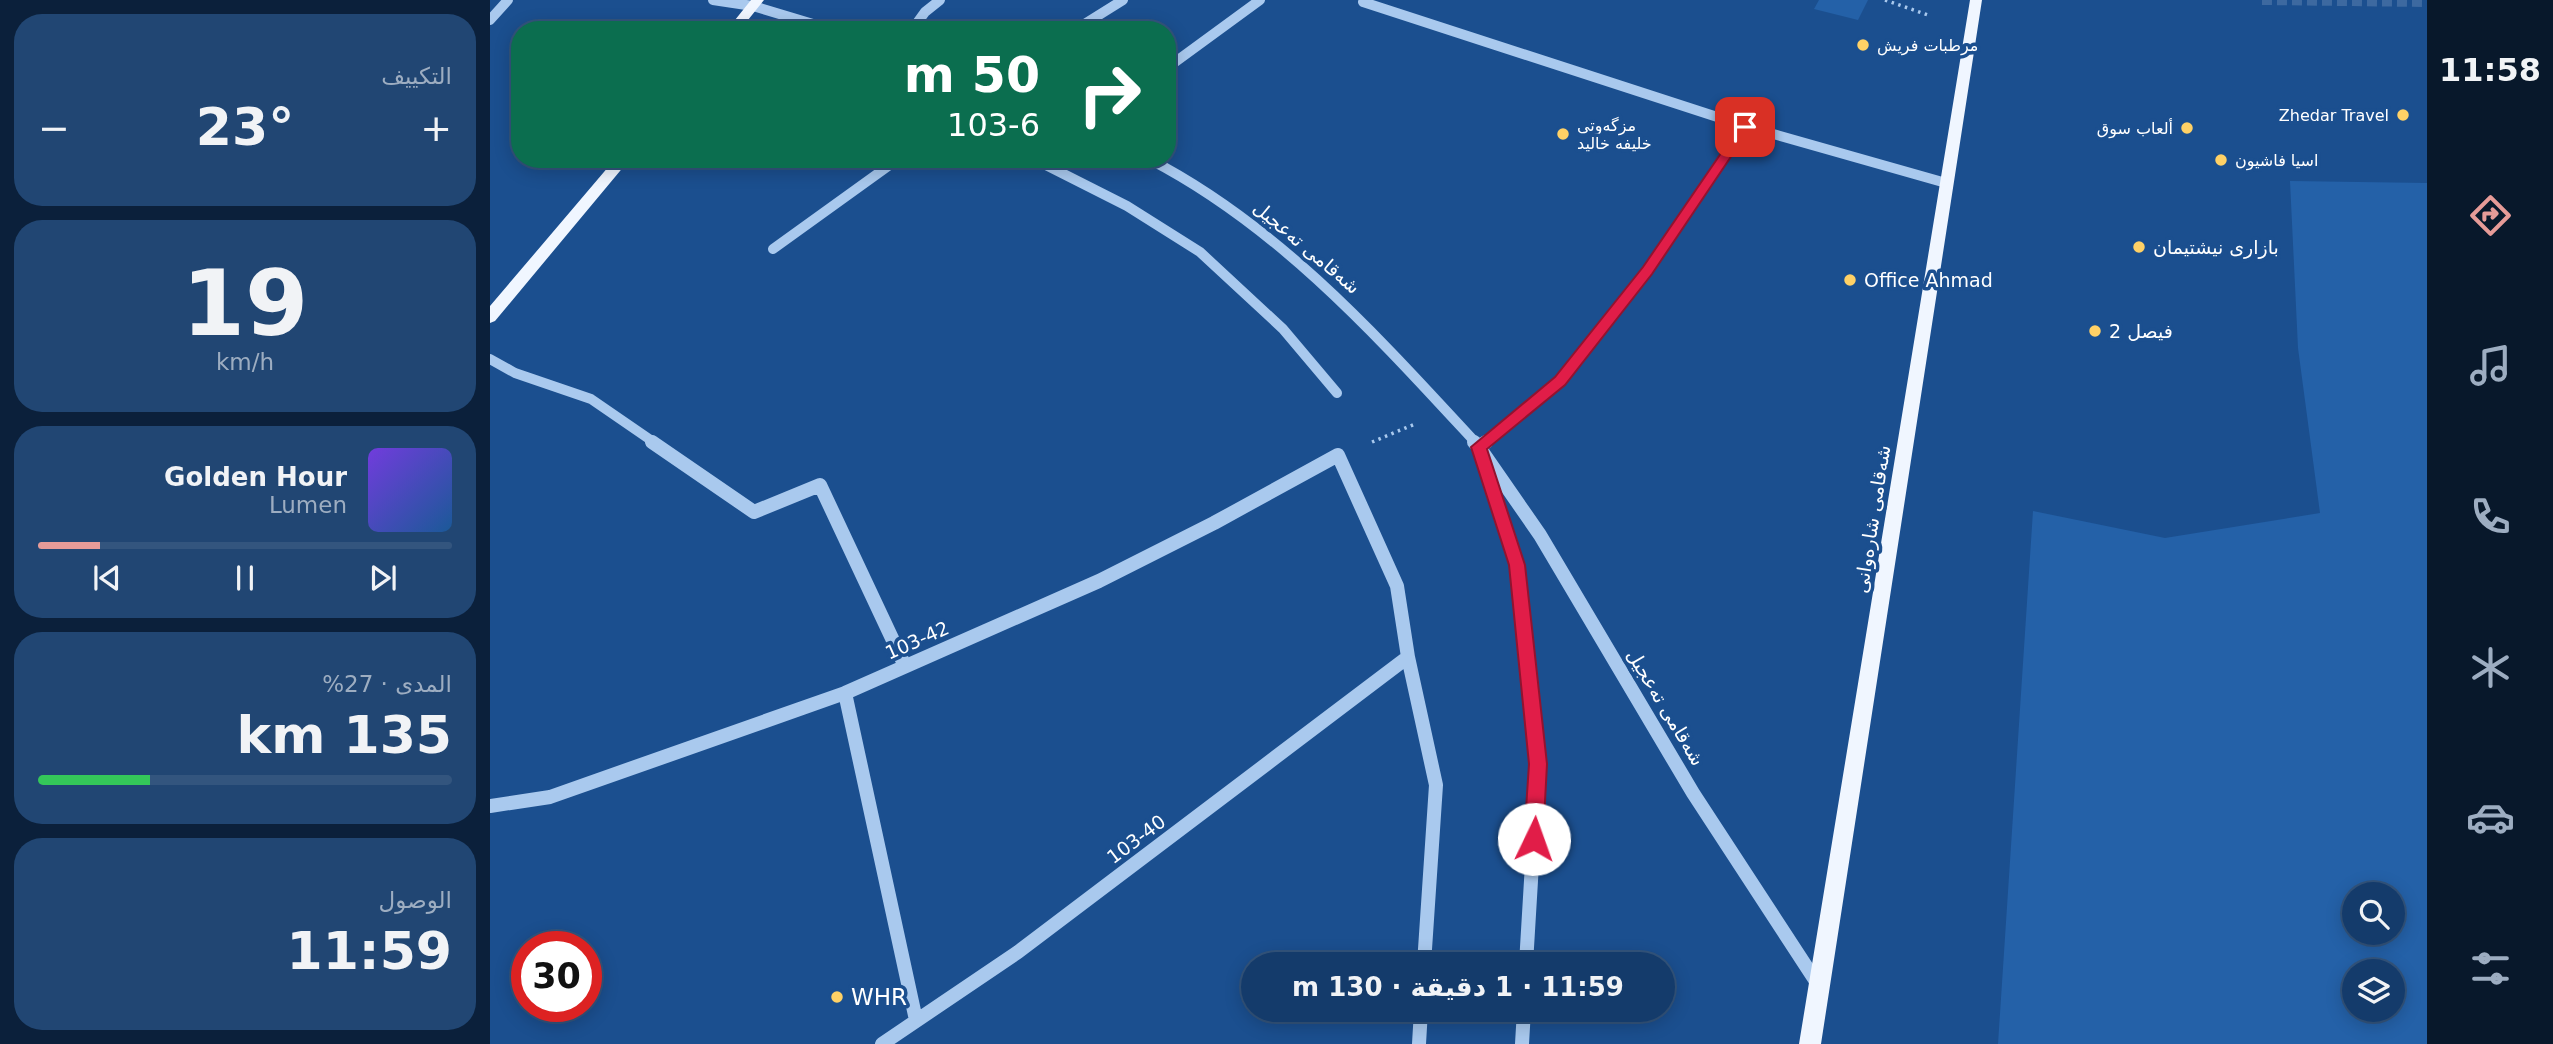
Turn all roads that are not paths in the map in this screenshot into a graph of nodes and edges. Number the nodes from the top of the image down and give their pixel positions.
1 (508, 0) edge
2 (713, 0) edge
3 (940, 0) edge
4 (1123, 0) edge
5 (1261, 0) edge
6 (1364, 0) edge
7 (1976, 0) edge
8 (755, 3) edge
9 (490, 20) edge
10 (740, 21) edge
11 (807, 21) edge
12 (918, 21) edge
13 (1089, 21) edge
14 (1176, 61) edge
15 (1745, 127) junction
16 (615, 168) edge
17 (886, 168) edge
18 (1052, 168) edge
19 (1166, 168) edge
20 (1946, 183) junction
21 (773, 249) dead end
22 (490, 317) edge
23 (490, 359) edge
24 (1337, 393) dead end
25 (1479, 447) junction
26 (1408, 657) junction
27 (905, 666) junction
28 (845, 693) junction
29 (490, 806) edge
30 (1425, 952) edge
31 (1527, 952) edge
32 (1819, 987) junction
33 (916, 1020) junction
34 (1420, 1022) edge
35 (1523, 1022) edge
36 (882, 1044) edge
37 (1419, 1044) edge
38 (1522, 1044) edge
39 (1810, 1044) edge

1 - 9 street
2 - 8 street
3 - 12 street
4 - 13 street
5 - 14 street
6 - 15 street
7 - 20 main road, شەقامی شارەوانی
8 - 10 main road
8 - 11 street
15 - 20 street
15 - 25 street
16 - 22 main road
17 - 21 street
18 - 24 street
19 - 25 street, شەقامی تەعجیل
20 - 32 main road, شەقامی شارەوانی
23 - 27 street
25 - 31 street, شەقامی تەعجیل
25 - 32 street, شەقامی تەعجیل
26 - 27 street, 103-42
26 - 30 street
26 - 33 street, 103-40
27 - 28 street, 103-42
28 - 29 street, 103-42
28 - 33 street
32 - 39 main road, شەقامی شارەوانی
33 - 36 street, 103-40
34 - 37 street
35 - 38 street

